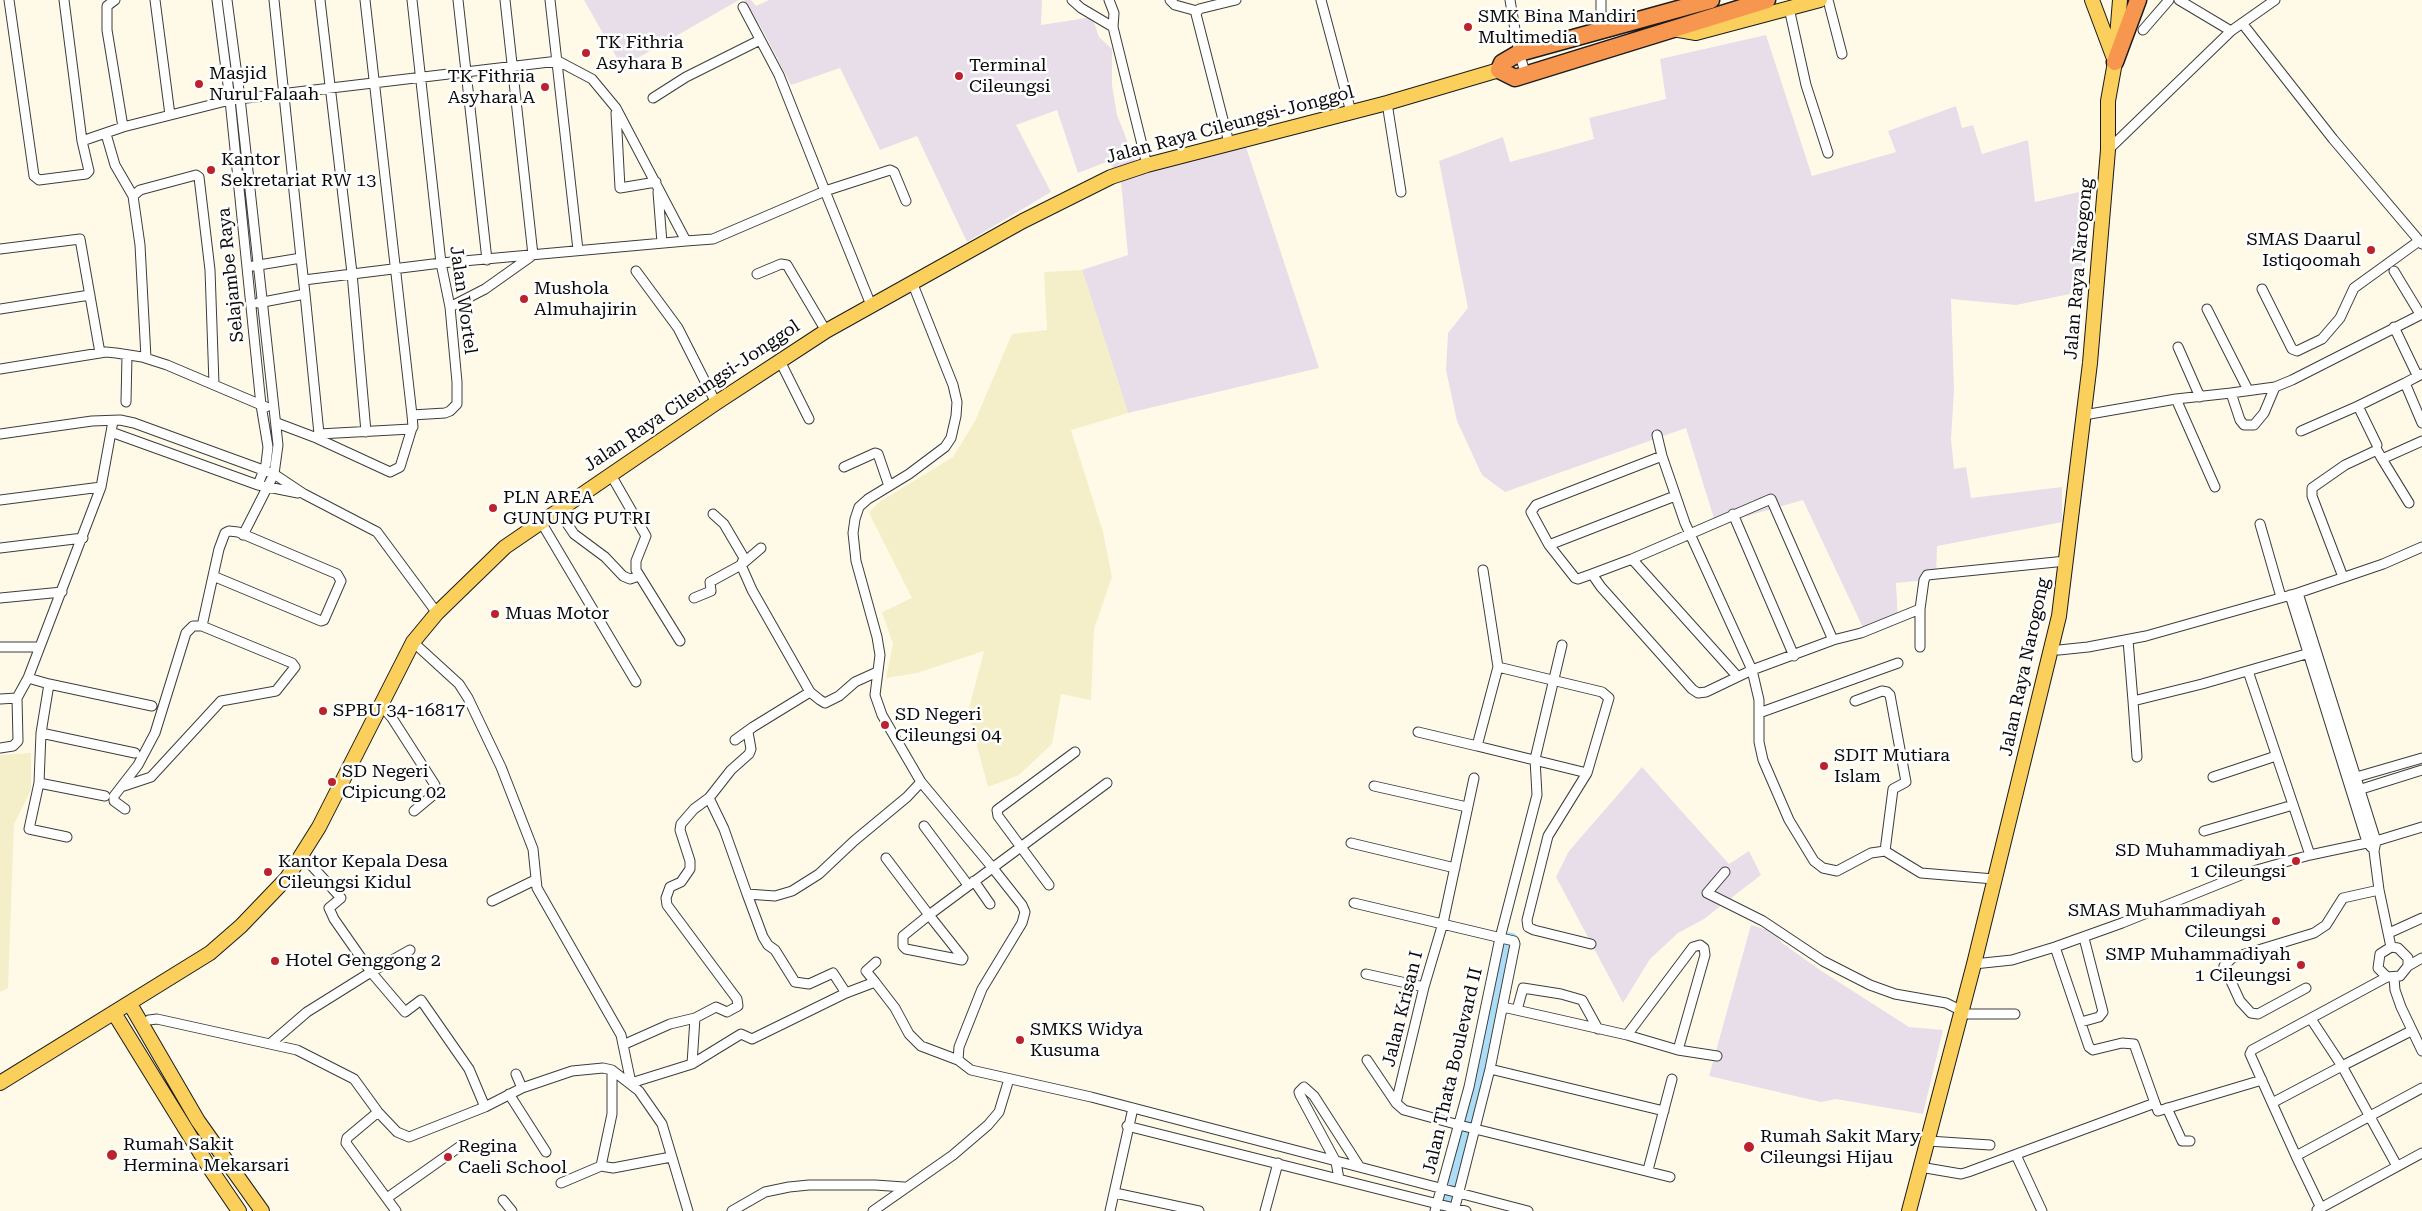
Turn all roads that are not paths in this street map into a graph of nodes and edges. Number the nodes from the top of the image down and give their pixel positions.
1 (9, 0) edge
2 (64, 0) edge
3 (115, 0) edge
4 (155, 0) edge
5 (217, 0) edge
6 (226, 0) edge
7 (274, 0) edge
8 (320, 0) edge
9 (365, 0) edge
10 (412, 0) edge
11 (458, 0) edge
12 (505, 0) edge
13 (550, 0) edge
14 (1072, 0) edge
15 (1109, 0) edge
16 (1170, 0) edge
17 (1236, 0) edge
18 (1322, 0) edge
19 (1510, 0) edge
20 (1601, 0) edge
21 (1767, 0) edge
22 (1820, 0) edge
23 (1828, 0) edge
24 (2092, 0) edge
25 (2120, 0) edge
26 (2138, 0) edge
27 (2169, 0) edge
28 (2179, 0) edge
29 (2275, 0) edge
30 (1701, 5) edge
31 (743, 7) dead end
32 (1789, 8) junction
33 (1197, 11) junction
34 (2242, 23) junction
35 (1113, 27) junction
36 (1670, 29) junction
37 (2144, 30) dead end
38 (2231, 31) junction
39 (1601, 32) junction
40 (760, 40) junction
41 (1519, 53) junction
42 (1842, 54) dead end
43 (558, 61) junction
44 (2115, 62) junction
45 (512, 67) junction
46 (1499, 70) junction
47 (466, 73) junction
48 (1526, 75) junction
49 (421, 77) junction
50 (374, 83) junction
51 (331, 88) junction
52 (284, 95) junction
53 (240, 98) junction
54 (653, 98) dead end
55 (230, 100) junction
56 (1387, 102) junction
57 (616, 108) junction
58 (1351, 112) junction
59 (170, 115) junction
60 (122, 128) junction
61 (94, 138) junction
62 (1229, 143) junction
63 (2108, 150) junction
64 (1828, 153) dead end
65 (1147, 165) junction
66 (657, 184) junction
67 (825, 191) junction
68 (1402, 192) dead end
69 (134, 196) junction
70 (906, 202) dead end
71 (686, 241) junction
72 (662, 243) junction
73 (2420, 243) edge
74 (0, 249) edge
75 (578, 250) junction
76 (532, 255) junction
77 (302, 258) junction
78 (487, 260) junction
79 (441, 263) junction
80 (257, 265) junction
81 (246, 267) junction
82 (396, 268) junction
83 (636, 271) dead end
84 (2394, 271) dead end
85 (352, 273) junction
86 (757, 274) dead end
87 (304, 280) junction
88 (912, 282) junction
89 (2262, 289) dead end
90 (305, 294) junction
91 (90, 295) junction
92 (263, 302) junction
93 (250, 305) junction
94 (870, 305) junction
95 (450, 308) junction
96 (0, 309) edge
97 (2207, 309) dead end
98 (2421, 314) edge
99 (2394, 327) junction
100 (826, 330) junction
101 (2178, 347) dead end
102 (103, 352) junction
103 (127, 355) junction
104 (146, 358) junction
105 (780, 361) junction
106 (0, 369) edge
107 (2420, 375) edge
108 (2405, 383) junction
109 (214, 384) junction
110 (2275, 387) junction
111 (2248, 390) junction
112 (2231, 393) junction
113 (2200, 398) junction
114 (2176, 399) junction
115 (126, 402) dead end
116 (716, 402) junction
117 (261, 405) junction
118 (2358, 406) junction
119 (274, 410) junction
120 (412, 415) junction
121 (2084, 415) junction
122 (809, 419) dead end
123 (120, 421) junction
124 (276, 423) junction
125 (2422, 423) edge
126 (412, 428) junction
127 (2301, 431) dead end
128 (366, 432) junction
129 (117, 433) junction
130 (0, 434) edge
131 (1657, 435) dead end
132 (317, 436) junction
133 (2422, 441) edge
134 (2377, 445) dead end
135 (1662, 456) junction
136 (2382, 459) junction
137 (844, 467) dead end
138 (264, 470) junction
139 (274, 474) junction
140 (611, 475) junction
141 (258, 485) junction
142 (889, 486) junction
143 (101, 487) junction
144 (268, 487) junction
145 (2215, 487) dead end
146 (304, 494) junction
147 (1675, 496) junction
148 (0, 500) edge
149 (2409, 503) dead end
150 (558, 510) junction
151 (713, 514) dead end
152 (1733, 514) junction
153 (542, 522) junction
154 (2260, 524) dead end
155 (1690, 534) junction
156 (243, 535) junction
157 (83, 538) junction
158 (1549, 545) junction
159 (2422, 547) edge
160 (0, 548) edge
161 (761, 548) dead end
162 (1632, 559) junction
163 (2066, 561) junction
164 (741, 565) junction
165 (1483, 570) dead end
166 (1592, 574) junction
167 (213, 576) junction
168 (639, 576) junction
169 (2343, 577) junction
170 (62, 592) junction
171 (2290, 595) junction
172 (0, 598) edge
173 (694, 598) dead end
174 (1920, 609) junction
175 (437, 613) junction
176 (202, 626) junction
177 (1833, 640) junction
178 (2128, 640) junction
179 (680, 641) dead end
180 (413, 642) junction
181 (1562, 645) dead end
182 (0, 647) edge
183 (39, 647) junction
184 (1920, 647) dead end
185 (2050, 649) junction
186 (2311, 652) junction
187 (1794, 656) junction
188 (1898, 663) dead end
189 (1498, 667) junction
190 (1752, 670) junction
191 (2248, 671) junction
192 (876, 672) junction
193 (1737, 676) junction
194 (1554, 681) junction
195 (39, 682) junction
196 (636, 682) dead end
197 (810, 692) junction
198 (17, 698) junction
199 (0, 699) edge
200 (1855, 701) dead end
201 (2133, 701) junction
202 (381, 705) junction
203 (152, 706) dead end
204 (1759, 713) junction
205 (748, 732) junction
206 (1418, 732) dead end
207 (41, 733) junction
208 (735, 740) dead end
209 (1477, 746) junction
210 (0, 748) edge
211 (1075, 752) dead end
212 (135, 753) dead end
213 (2276, 756) junction
214 (2137, 757) dead end
215 (2422, 758) edge
216 (1536, 759) junction
217 (2422, 770) edge
218 (1587, 773) junction
219 (2213, 777) dead end
220 (1474, 778) dead end
221 (2353, 778) junction
222 (921, 782) junction
223 (39, 783) junction
224 (1107, 783) dead end
225 (124, 786) junction
226 (1374, 786) dead end
227 (2356, 790) junction
228 (105, 796) dead end
229 (709, 798) junction
230 (2293, 805) junction
231 (1468, 807) junction
232 (125, 809) dead end
233 (414, 810) dead end
234 (924, 826) dead end
235 (2422, 826) edge
236 (2204, 831) dead end
237 (67, 838) dead end
238 (1351, 842) dead end
239 (2371, 842) junction
240 (1020, 847) junction
241 (1885, 852) junction
242 (302, 855) junction
243 (2310, 855) junction
244 (886, 858) dead end
245 (992, 867) junction
246 (1455, 868) junction
247 (1725, 872) dead end
248 (1994, 879) junction
249 (535, 880) junction
250 (971, 883) junction
251 (1048, 885) dead end
252 (2378, 890) junction
253 (747, 894) junction
254 (492, 901) dead end
255 (1354, 903) dead end
256 (990, 904) dead end
257 (929, 915) junction
258 (2422, 918) edge
259 (1442, 923) junction
260 (2389, 933) junction
261 (1500, 938) junction
262 (2084, 938) junction
263 (1591, 944) dead end
264 (2055, 947) junction
265 (2391, 947) junction
266 (410, 950) dead end
267 (2422, 958) edge
268 (876, 962) dead end
269 (1974, 964) junction
270 (2408, 966) junction
271 (371, 972) junction
272 (1366, 974) dead end
273 (2390, 978) junction
274 (874, 982) junction
275 (1424, 987) junction
276 (2306, 988) dead end
277 (846, 993) junction
278 (130, 1004) junction
279 (1503, 1007) junction
280 (1517, 1010) junction
281 (1961, 1010) junction
282 (114, 1013) junction
283 (2015, 1014) dead end
284 (695, 1018) junction
285 (2311, 1019) junction
286 (2081, 1022) junction
287 (141, 1025) junction
288 (1598, 1030) junction
289 (2411, 1031) junction
290 (1628, 1035) junction
291 (271, 1043) junction
292 (624, 1044) junction
293 (1678, 1050) junction
294 (2422, 1051) edge
295 (1717, 1056) dead end
296 (958, 1060) junction
297 (1368, 1060) dead end
298 (692, 1064) junction
299 (2342, 1066) junction
300 (1490, 1068) junction
301 (612, 1070) junction
302 (516, 1074) dead end
303 (1009, 1079) junction
304 (1672, 1079) dead end
305 (2262, 1080) junction
306 (0, 1083) edge
307 (631, 1083) junction
308 (522, 1088) junction
309 (2422, 1088) edge
310 (509, 1094) junction
311 (1396, 1103) junction
312 (2155, 1103) junction
313 (2272, 1103) junction
314 (485, 1107) junction
315 (1133, 1108) junction
316 (2167, 1108) junction
317 (1664, 1111) junction
318 (378, 1112) junction
319 (2370, 1117) junction
320 (1127, 1126) junction
321 (1461, 1126) junction
322 (1474, 1128) junction
323 (1928, 1141) junction
324 (2190, 1141) dead end
325 (462, 1145) dead end
326 (1990, 1145) dead end
327 (546, 1152) dead end
328 (2422, 1153) edge
329 (2016, 1155) junction
330 (2296, 1156) junction
331 (671, 1157) junction
332 (1336, 1162) junction
333 (1278, 1163) junction
334 (601, 1166) junction
335 (1359, 1166) junction
336 (2397, 1166) junction
337 (1920, 1167) junction
338 (1648, 1170) junction
339 (1670, 1177) dead end
340 (1339, 1179) junction
341 (561, 1183) dead end
342 (904, 1187) junction
343 (1115, 1192) junction
344 (1450, 1192) junction
345 (387, 1198) junction
346 (504, 1200) dead end
347 (1911, 1204) edge
348 (885, 1206) edge
349 (1446, 1208) edge
350 (2318, 1210) edge
351 (239, 1211) edge
352 (262, 1211) edge
353 (396, 1211) edge
354 (512, 1211) edge
355 (688, 1211) edge
356 (732, 1211) edge
357 (873, 1211) edge
358 (1110, 1211) edge
359 (1199, 1211) edge
360 (1264, 1211) edge
361 (1466, 1211) edge
362 (1528, 1211) edge
363 (1918, 1211) edge
364 (2042, 1211) edge

1 - 61 street
2 - 61 street
3 - 60 street
4 - 59 street
5 - 55 street, Selajambe Raya
6 - 53 street
7 - 52 street
8 - 51 street
9 - 50 street
10 - 49 street, Jalan Wortel
11 - 47 street
12 - 45 street
13 - 43 street
14 - 35 street
15 - 35 street
16 - 33 street
17 - 33 street
18 - 58 street
19 - 41 street
20 - 39 street
21 - 30 highway
22 - 32 main road
23 - 42 street
24 - 44 main road
25 - 44 main road, Jalan Raya Narogong
26 - 44 highway
27 - 37 street
28 - 38 street
29 - 34 street
30 - 36 highway
30 - 39 highway, Jalan Raya Cileungsi-Jonggol
31 - 40 street
32 - 36 main road
32 - 64 street
33 - 62 street
34 - 38 street
34 - 73 street
35 - 65 street
36 - 48 highway
38 - 63 street
39 - 41 highway, Jalan Raya Cileungsi-Jonggol
40 - 54 street
40 - 67 street
41 - 46 highway, Jalan Raya Cileungsi-Jonggol
41 - 48 street
43 - 45 street
43 - 57 street
43 - 75 street
44 - 63 main road, Jalan Raya Narogong
45 - 47 street
45 - 76 street
46 - 48 highway
46 - 56 main road, Jalan Raya Cileungsi-Jonggol
47 - 49 street
47 - 78 street
49 - 50 street
49 - 79 street, Jalan Wortel
50 - 51 street
50 - 82 street
51 - 52 street
51 - 85 street
52 - 53 street
52 - 77 street
53 - 55 street
53 - 80 street
55 - 59 street
55 - 81 street, Selajambe Raya
56 - 58 main road, Jalan Raya Cileungsi-Jonggol
56 - 68 street
57 - 66 street
57 - 66 street
58 - 62 main road, Jalan Raya Cileungsi-Jonggol
59 - 60 street
60 - 61 street
61 - 69 street
62 - 65 main road, Jalan Raya Cileungsi-Jonggol
63 - 121 main road, Jalan Raya Narogong
65 - 88 main road, Jalan Raya Cileungsi-Jonggol
66 - 71 street
66 - 72 street
67 - 70 street
67 - 71 street
67 - 94 street
69 - 104 street
69 - 109 street
71 - 72 street
72 - 75 street
73 - 89 street
74 - 91 street
75 - 76 street
76 - 78 street
76 - 95 street
77 - 80 street
77 - 87 street
78 - 79 street
79 - 82 street
79 - 95 street, Jalan Wortel
80 - 81 street
80 - 92 street
81 - 93 street, Selajambe Raya
82 - 85 street
82 - 120 street
83 - 116 street
84 - 98 street
85 - 87 street
85 - 128 street
86 - 100 street
87 - 90 street
88 - 94 main road, Jalan Raya Cileungsi-Jonggol
88 - 142 street
90 - 92 street
90 - 132 street
91 - 96 street
91 - 102 street
92 - 93 street
92 - 119 street
93 - 117 street, Selajambe Raya
94 - 100 main road, Jalan Raya Cileungsi-Jonggol
95 - 120 street, Jalan Wortel
97 - 111 street
98 - 99 street
99 - 107 street
99 - 110 street
100 - 105 main road, Jalan Raya Cileungsi-Jonggol
101 - 113 street
102 - 103 street
102 - 106 street
103 - 104 street
103 - 115 street
104 - 109 street
105 - 116 main road, Jalan Raya Cileungsi-Jonggol
105 - 122 street
107 - 108 street
108 - 118 street
108 - 125 street
109 - 117 street
110 - 111 street
110 - 112 street
111 - 112 street
112 - 113 street
113 - 114 street
114 - 121 street
114 - 145 street
116 - 140 main road, Jalan Raya Cileungsi-Jonggol
117 - 119 street
117 - 138 street, Selajambe Raya
118 - 127 street
118 - 134 street
119 - 124 street
120 - 126 street
121 - 163 main road, Jalan Raya Narogong
123 - 129 street
123 - 130 street
123 - 138 street
124 - 132 street
124 - 139 street
126 - 128 street
126 - 132 street
128 - 132 street
129 - 141 street
129 - 143 street
131 - 135 street
133 - 136 street
135 - 147 street
135 - 158 street
136 - 149 street
136 - 169 street
137 - 142 street
138 - 139 street
138 - 141 street, Selajambe Raya
139 - 144 street
139 - 146 street
140 - 150 main road, Jalan Raya Cileungsi-Jonggol
140 - 168 street
141 - 144 street
142 - 192 street
143 - 148 street
143 - 157 street
144 - 146 street
144 - 156 street
146 - 175 street
147 - 155 street
147 - 158 street
150 - 153 main road, Jalan Raya Cileungsi-Jonggol
150 - 168 street
151 - 164 street
152 - 155 street
152 - 177 street
152 - 187 street
153 - 175 main road, Jalan Raya Cileungsi-Jonggol
153 - 196 street
154 - 171 street
155 - 162 street
155 - 190 street
156 - 167 street
156 - 167 street
157 - 160 street
157 - 170 street
158 - 166 street
159 - 169 street
161 - 164 street
162 - 166 street
162 - 193 street
163 - 174 street
163 - 185 main road, Jalan Raya Narogong
164 - 173 street
164 - 197 street
165 - 189 street
166 - 193 street
167 - 176 street
168 - 179 street
169 - 171 street
170 - 172 street
170 - 183 street
171 - 178 street
171 - 186 street
174 - 177 street
174 - 184 street
175 - 180 main road, Jalan Raya Cileungsi-Jonggol
176 - 225 street
176 - 225 street
177 - 187 street
178 - 185 street
178 - 201 street
180 - 202 main road, Jalan Raya Cileungsi-Jonggol
180 - 249 street
181 - 194 street, Jalan Thata Boulevard II
182 - 183 street
183 - 195 street
185 - 248 main road, Jalan Raya Narogong
186 - 191 street
186 - 221 street
187 - 190 street
188 - 204 street
189 - 194 street
189 - 209 street
190 - 193 street
190 - 204 street
191 - 201 street
191 - 213 street
192 - 197 street
192 - 222 street
194 - 216 street, Jalan Thata Boulevard II
194 - 218 street
195 - 198 street
195 - 203 street
195 - 207 street
197 - 205 street
198 - 199 street
198 - 210 street
200 - 241 street
201 - 214 street
202 - 233 street
202 - 242 main road, Jalan Raya Cileungsi-Jonggol
204 - 241 street
205 - 208 street
205 - 229 street
206 - 209 street
207 - 212 street
207 - 223 street
209 - 216 street
211 - 240 street
213 - 219 street
213 - 230 street
215 - 221 street
216 - 218 street
216 - 261 street, Jalan Thata Boulevard II
217 - 227 street
218 - 263 street
220 - 231 street, Jalan Krisan I
221 - 227 street
222 - 245 street
222 - 253 street
223 - 228 street
223 - 237 street
224 - 240 street
225 - 232 street
226 - 231 street
227 - 239 street
229 - 253 street
229 - 284 street
230 - 236 street
230 - 243 street
231 - 246 street, Jalan Krisan I
234 - 250 street
235 - 239 street
238 - 246 street
239 - 243 street
239 - 252 street
240 - 245 street
240 - 251 street
241 - 248 street
242 - 271 street
242 - 278 main road, Jalan Raya Cileungsi-Jonggol
243 - 262 street
244 - 257 street
245 - 250 street
245 - 296 street
246 - 259 street, Jalan Krisan I
247 - 281 street
248 - 269 main road, Jalan Raya Narogong
249 - 254 street
249 - 292 street
250 - 256 street
250 - 257 street
252 - 260 street
252 - 276 street
253 - 277 street
255 - 259 street
257 - 257 street
258 - 260 street
259 - 261 street
259 - 275 street, Jalan Krisan I
260 - 265 street
261 - 279 street, Jalan Thata Boulevard II
261 - 321 street, Jalan Thata Boulevard II
262 - 264 street
262 - 286 street
264 - 269 street
264 - 286 street
265 - 270 street
265 - 273 street
266 - 271 street
267 - 270 street
268 - 274 street
269 - 281 main road, Jalan Raya Narogong
270 - 273 street
271 - 291 street
271 - 314 street
272 - 275 street
273 - 285 street
273 - 289 street
274 - 277 street
274 - 296 street
275 - 311 street, Jalan Krisan I
277 - 298 street
278 - 282 main road, Jalan Raya Cileungsi-Jonggol
278 - 287 main road
279 - 280 street
279 - 300 street, Jalan Thata Boulevard II
280 - 288 street
280 - 288 street
281 - 283 street
281 - 323 main road, Jalan Raya Narogong
282 - 306 main road, Jalan Raya Cileungsi-Jonggol
282 - 351 main road
284 - 292 street
284 - 298 street
285 - 299 street
285 - 305 street
286 - 312 street
287 - 291 street
287 - 352 main road
288 - 290 street
289 - 294 street
289 - 299 street
290 - 293 street
290 - 293 street
291 - 318 street
292 - 307 street
293 - 295 street
296 - 303 street
297 - 311 street
298 - 307 street
299 - 313 street
299 - 319 street
300 - 317 street
300 - 322 street, Jalan Thata Boulevard II
301 - 307 street
301 - 308 street
301 - 334 street
302 - 308 street
303 - 315 street
303 - 342 street
304 - 317 street
305 - 313 street
305 - 316 street
307 - 331 street
308 - 310 street
309 - 319 street
310 - 314 street
310 - 327 street
311 - 321 street
312 - 316 street
312 - 329 street
313 - 330 street
314 - 318 street
315 - 320 street
315 - 332 street
316 - 324 street
317 - 338 street
318 - 345 street
319 - 330 street
319 - 336 street
320 - 333 street
320 - 343 street
321 - 322 street
321 - 344 street, Jalan Thata Boulevard II
322 - 338 street
322 - 344 street, Jalan Thata Boulevard II
323 - 326 street
323 - 337 main road, Jalan Raya Narogong
325 - 345 street
328 - 336 street
329 - 337 street
329 - 364 street
330 - 350 street
331 - 334 street
331 - 355 street
332 - 335 street
332 - 335 street
332 - 340 street
333 - 340 street
333 - 360 street
334 - 341 street
335 - 344 street
336 - 350 street
337 - 347 main road, Jalan Raya Narogong
338 - 339 street
340 - 349 street
342 - 348 street
342 - 356 street
343 - 358 street
343 - 359 street
344 - 349 street, Jalan Thata Boulevard II
344 - 349 street, Jalan Thata Boulevard II
344 - 362 street
345 - 353 street
346 - 354 street
347 - 363 street
348 - 357 street
349 - 361 street

